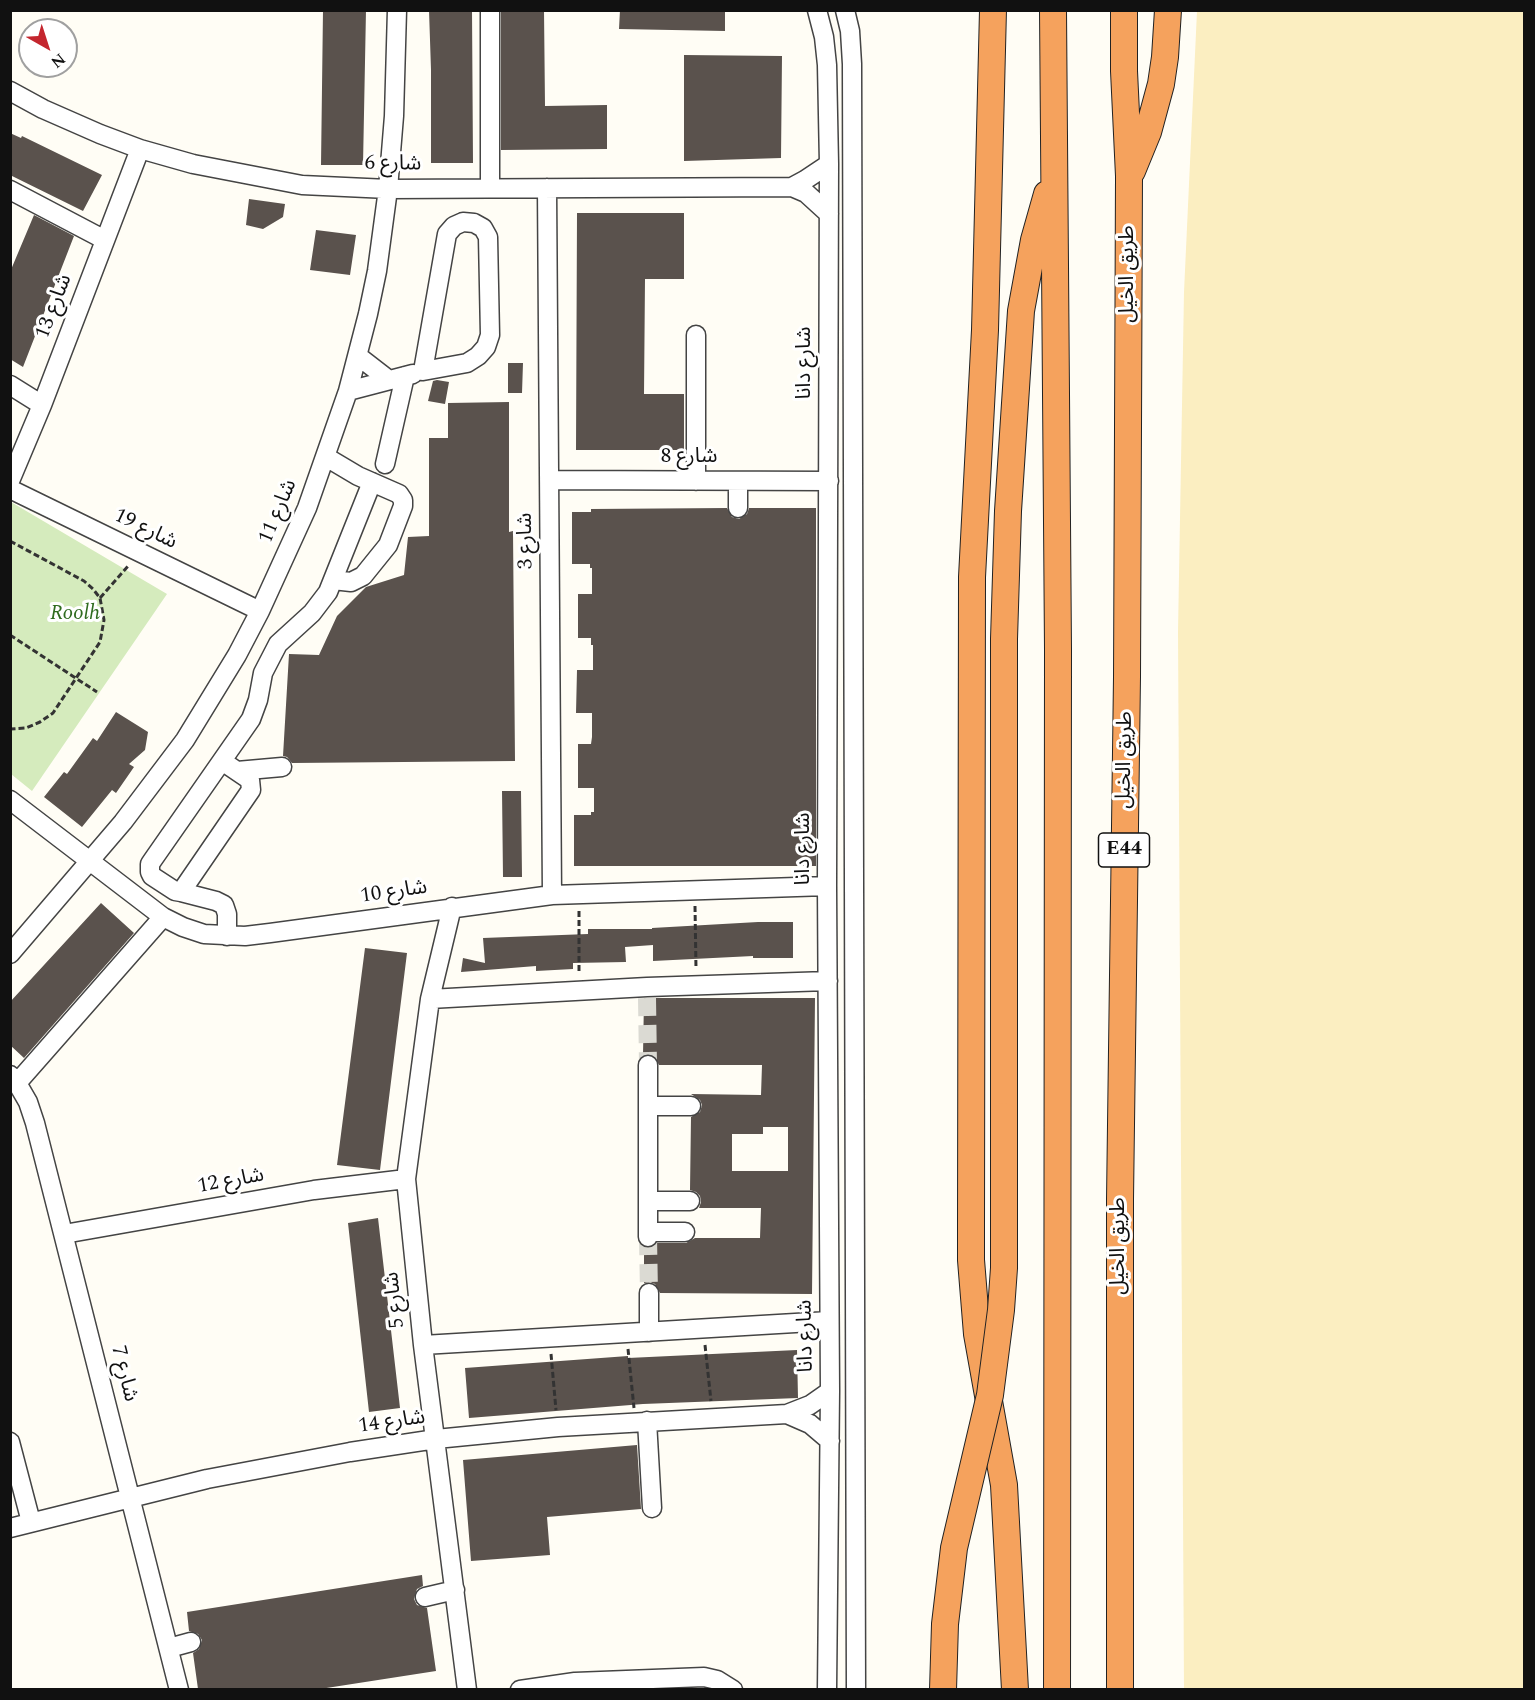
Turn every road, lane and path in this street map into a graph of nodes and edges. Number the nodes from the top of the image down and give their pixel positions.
1 (397, 10) edge
2 (490, 10) edge
3 (817, 10) edge
4 (844, 10) edge
5 (993, 10) edge
6 (1053, 10) edge
7 (1124, 10) edge
8 (1168, 10) edge
9 (10, 91) edge
10 (140, 149) junction
11 (829, 164) junction
12 (1055, 171) junction
13 (1129, 176) junction
14 (792, 187) junction
15 (490, 188) junction
16 (547, 188) junction
17 (388, 189) junction
18 (10, 190) edge
19 (829, 214) junction
20 (105, 240) junction
21 (696, 335) dead end
22 (358, 356) junction
23 (423, 371) junction
24 (397, 378) junction
25 (10, 385) edge
26 (348, 391) junction
27 (42, 405) junction
28 (385, 464) dead end
29 (323, 465) junction
30 (855, 470) junction
31 (365, 479) junction
32 (549, 480) junction
33 (829, 480) junction
34 (10, 481) edge
35 (696, 481) junction
36 (738, 481) junction
37 (10, 489) edge
38 (854, 489) junction
39 (738, 508) dead end
40 (10, 541) edge
41 (139, 553) junction
42 (333, 580) junction
43 (100, 598) junction
44 (260, 611) junction
45 (10, 635) edge
46 (77, 679) junction
47 (97, 692) dead end
48 (10, 729) edge
49 (229, 766) junction
50 (282, 767) dead end
51 (10, 800) edge
52 (90, 861) junction
53 (854, 881) junction
54 (827, 888) junction
55 (695, 891) junction
56 (181, 892) junction
57 (578, 894) junction
58 (552, 895) junction
59 (854, 900) junction
60 (452, 908) junction
61 (163, 917) junction
62 (227, 936) junction
63 (10, 954) edge
64 (828, 981) junction
65 (696, 985) junction
66 (579, 990) junction
67 (430, 999) junction
68 (648, 1065) tunnel mouth
69 (14, 1079) edge
70 (691, 1110) dead end
71 (648, 1111) junction
72 (406, 1179) junction
73 (648, 1196) junction
74 (690, 1197) dead end
75 (685, 1232) dead end
76 (64, 1234) junction
77 (649, 1293) tunnel mouth
78 (829, 1321) junction
79 (704, 1328) junction
80 (649, 1332) junction
81 (627, 1333) junction
82 (549, 1338) junction
83 (423, 1345) junction
84 (830, 1390) junction
85 (787, 1414) junction
86 (712, 1418) junction
87 (641, 1421) junction
88 (558, 1427) junction
89 (436, 1439) junction
90 (830, 1441) junction
91 (10, 1442) edge
92 (130, 1497) junction
93 (652, 1508) dead end
94 (31, 1521) junction
95 (10, 1528) edge
96 (454, 1590) junction
97 (425, 1597) dead end
98 (1120, 1641) junction
99 (191, 1642) dead end
100 (169, 1648) junction
101 (179, 1689) edge
102 (467, 1689) edge
103 (520, 1689) edge
104 (733, 1689) edge
105 (828, 1689) edge
106 (856, 1689) edge
107 (943, 1689) edge
108 (1015, 1689) edge
109 (1057, 1689) edge
110 (1120, 1689) edge
111 (1139, 1689) edge

1 - 17 street, شارع 11
2 - 15 street
3 - 11 street, شارع دانا
4 - 30 street
5 - 108 highway
6 - 12 highway
7 - 13 highway, طريق الخيل / E44
8 - 13 highway
9 - 10 street, شارع 6
10 - 17 street, شارع 6
10 - 20 street, شارع 13
11 - 14 street, شارع 6
11 - 19 street, شارع دانا
12 - 107 highway, bridge
12 - 109 highway
13 - 98 highway, طريق الخيل / E44
14 - 16 street, شارع 6
14 - 19 street
15 - 16 street, شارع 6
15 - 17 street, شارع 6
16 - 32 street, شارع 3
17 - 22 street, شارع 11
18 - 20 street
19 - 33 street, شارع دانا
20 - 27 street, شارع 13
21 - 35 street
22 - 24 street
22 - 26 street, شارع 11
23 - 23 street
23 - 24 street
24 - 26 street
24 - 28 street
25 - 27 street
26 - 29 street, شارع 11
27 - 34 street, شارع 13
29 - 31 street
29 - 44 street, شارع 11
30 - 33 street
30 - 38 street
31 - 42 street
31 - 42 street
32 - 35 street, شارع 8
32 - 58 street, شارع 3
33 - 36 street, شارع 8
33 - 38 street
33 - 54 street, شارع دانا
35 - 36 street, شارع 8
36 - 39 street
37 - 41 street, شارع 19
38 - 53 street
40 - 43 path
41 - 43 path
41 - 44 street, شارع 19
42 - 49 street
43 - 46 path
44 - 52 street, شارع 11
45 - 46 path
46 - 47 path
46 - 48 path
49 - 50 street
49 - 56 street
49 - 56 street
51 - 52 street, شارع 10
52 - 61 street, شارع 10
52 - 63 street, شارع 11
53 - 54 street
53 - 59 street
54 - 55 street, شارع 10
54 - 59 street
54 - 64 street, شارع دانا
55 - 57 street, شارع 10
55 - 65 path
56 - 62 street
57 - 58 street, شارع 10
57 - 66 path
58 - 60 street, شارع 10
59 - 106 street
60 - 62 street, شارع 10
60 - 67 street, شارع 5
61 - 62 street, شارع 10
61 - 69 street
64 - 65 street
64 - 78 street, شارع دانا
65 - 66 street
66 - 67 street
67 - 72 street, شارع 5
68 - 71 street
69 - 76 street, شارع 7
70 - 71 street
71 - 73 street
72 - 76 street, شارع 12
72 - 83 street, شارع 5
73 - 74 street
73 - 75 street
76 - 92 street, شارع 7
77 - 80 street
78 - 79 street
78 - 84 street, شارع دانا
79 - 80 street
79 - 86 path
80 - 81 street
81 - 82 street
81 - 87 path
82 - 83 street
82 - 88 path
83 - 89 street, شارع 5
84 - 85 street, شارع 14
84 - 90 street, شارع دانا
85 - 86 street, شارع 14
85 - 90 street, شارع 14
86 - 87 street, شارع 14
87 - 88 street, شارع 14
87 - 93 street
88 - 89 street, شارع 14
89 - 92 street, شارع 14
89 - 96 street, شارع 5
90 - 105 street, شارع دانا
91 - 94 street
92 - 94 street, شارع 14
92 - 100 street, شارع 7
94 - 95 street, شارع 14
96 - 97 street
96 - 102 street, شارع 5
98 - 110 highway, طريق الخيل / E44
98 - 111 highway
99 - 100 street
100 - 101 street, شارع 7
103 - 104 street

